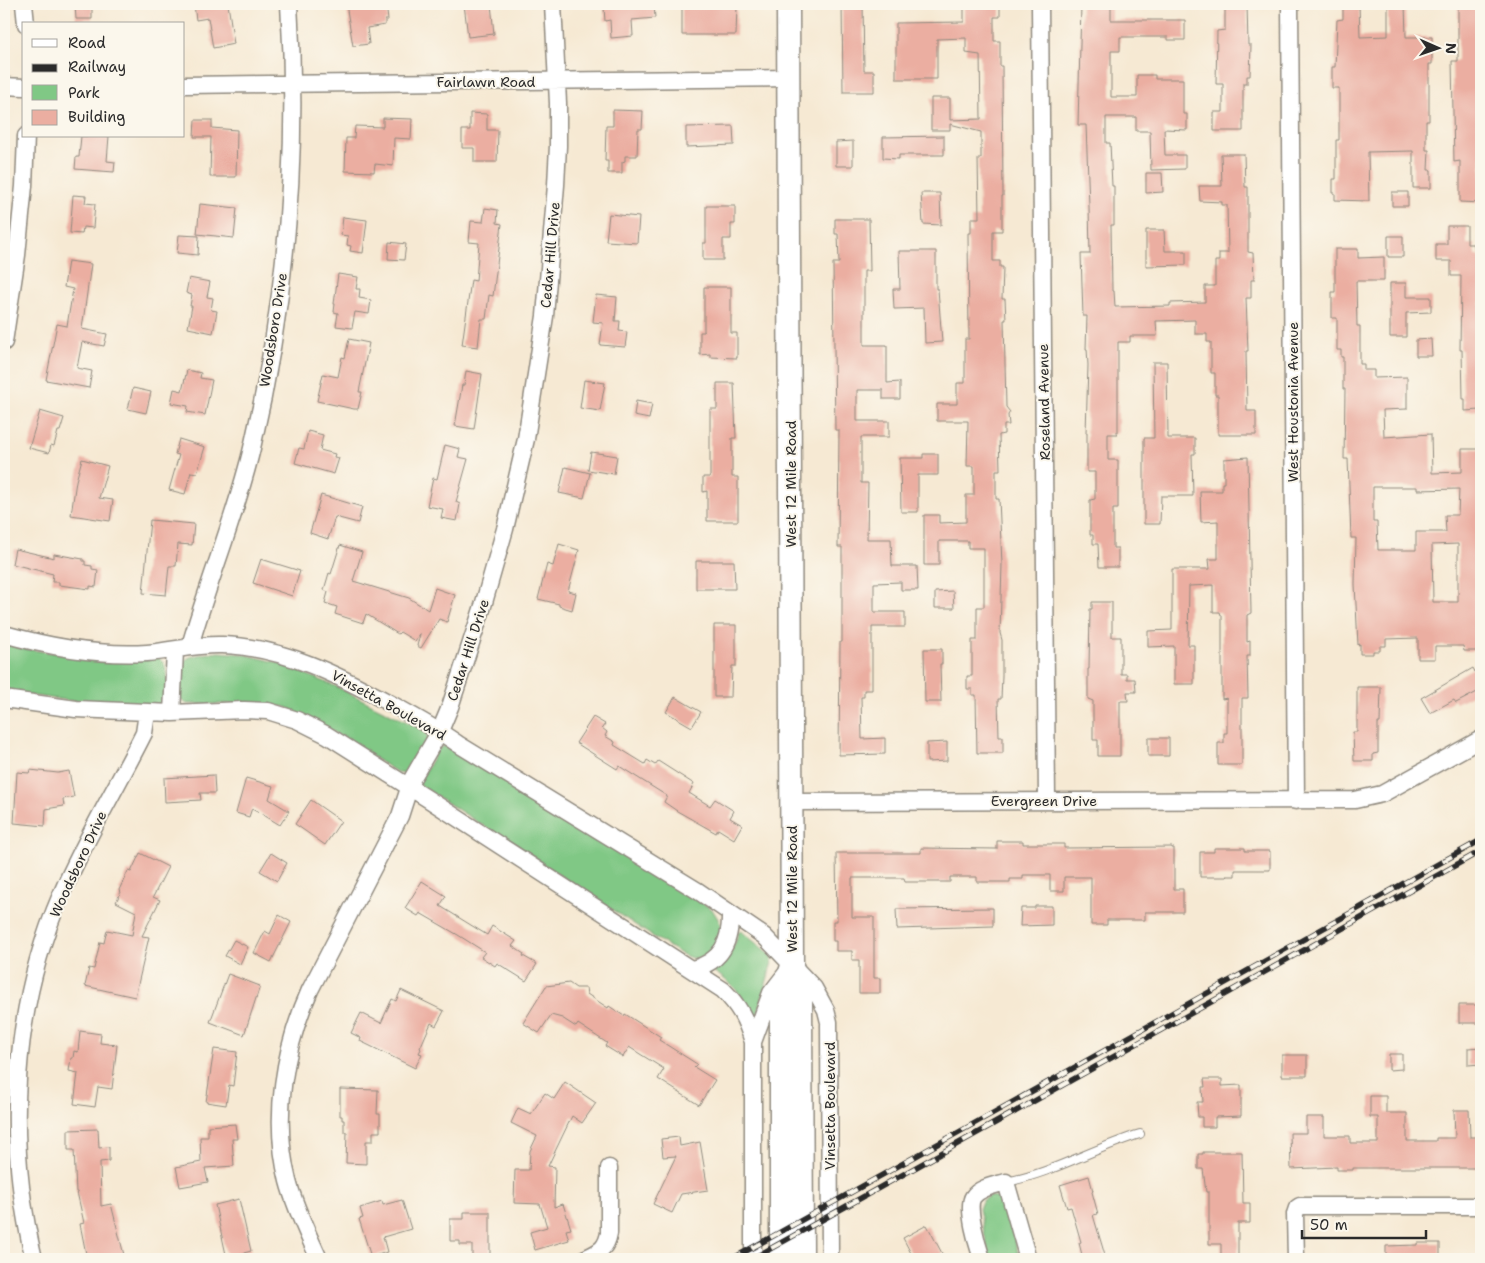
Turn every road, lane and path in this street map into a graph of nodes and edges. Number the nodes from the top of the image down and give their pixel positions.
1 (24, 4) edge
2 (289, 4) edge
3 (553, 4) edge
4 (788, 4) edge
5 (1040, 4) edge
6 (1290, 4) edge
7 (26, 22) edge
8 (789, 78) junction
9 (557, 81) junction
10 (293, 84) junction
11 (185, 85) edge
12 (4, 86) edge
13 (22, 87) edge
14 (26, 138) edge
15 (4, 342) edge
16 (4, 634) edge
17 (182, 648) junction
18 (4, 699) edge
19 (147, 712) junction
20 (172, 713) junction
21 (440, 731) junction
22 (1481, 739) edge
23 (410, 787) junction
24 (1048, 800) junction
25 (1296, 801) junction
26 (792, 802) junction
27 (730, 913) junction
28 (792, 965) junction
29 (692, 969) junction
30 (753, 1042) junction
31 (1140, 1134) dead end
32 (609, 1168) dead end
33 (1006, 1182) junction
34 (1481, 1206) edge
35 (34, 1259) edge
36 (319, 1259) edge
37 (584, 1259) edge
38 (753, 1259) edge
39 (781, 1259) edge
40 (802, 1259) edge
41 (830, 1259) edge
42 (982, 1259) edge
43 (1028, 1259) edge
44 (1296, 1259) edge

1 - 7 street
2 - 10 street, Woodsboro Drive
3 - 9 street, Cedar Hill Drive
4 - 8 main road, West 12 Mile Road
5 - 24 street, Roseland Avenue
6 - 25 street, West Houstonia Avenue
8 - 9 street, Fairlawn Road
8 - 26 main road, West 12 Mile Road
9 - 10 street, Fairlawn Road
9 - 21 street, Cedar Hill Drive
10 - 11 street, Fairlawn Road
10 - 17 street, Woodsboro Drive
12 - 13 street
14 - 15 street
16 - 17 street, Vinsetta Boulevard
17 - 20 street, Woodsboro Drive
17 - 21 street, Vinsetta Boulevard
18 - 19 street
19 - 20 street
19 - 35 street, Woodsboro Drive
20 - 23 street
21 - 23 street, Cedar Hill Drive
21 - 27 street, Vinsetta Boulevard
22 - 25 street, Evergreen Drive
23 - 29 street
23 - 36 street, Cedar Hill Drive
24 - 25 street, Evergreen Drive
24 - 26 street, Evergreen Drive
26 - 28 main road, West 12 Mile Road
27 - 28 street, Vinsetta Boulevard
27 - 29 street
28 - 30 street
28 - 39 main road, West 12 Mile Road
28 - 40 main road, West 12 Mile Road
28 - 41 street, Vinsetta Boulevard
29 - 30 street
30 - 38 street
31 - 33 lane
32 - 37 street
33 - 42 street
33 - 43 street
34 - 44 street

